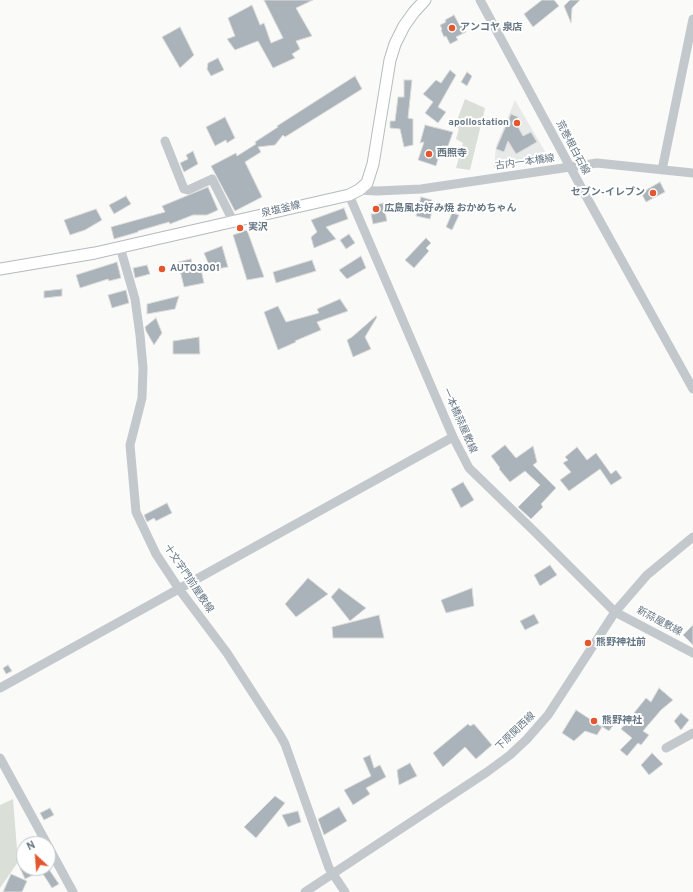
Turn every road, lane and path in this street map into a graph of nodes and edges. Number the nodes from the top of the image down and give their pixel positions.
1 (425, 0) edge
2 (480, 0) edge
3 (693, 19) edge
4 (165, 141) dead end
5 (571, 167) junction
6 (662, 170) junction
7 (693, 174) edge
8 (354, 192) junction
9 (233, 221) junction
10 (120, 247) junction
11 (0, 269) edge
12 (693, 389) edge
13 (453, 437) junction
14 (693, 537) edge
15 (179, 589) junction
16 (615, 612) junction
17 (693, 653) edge
18 (0, 688) edge
19 (693, 733) edge
20 (666, 748) dead end
21 (0, 758) edge
22 (43, 836) edge
23 (56, 860) edge
24 (333, 874) junction
25 (73, 892) edge
26 (305, 892) edge
27 (345, 892) edge

1 - 8 main road
2 - 5 street, 荒巻根白石線
3 - 6 street
4 - 9 street
5 - 6 street, 古内一本橋線
5 - 8 street, 古内一本橋線
5 - 12 street, 荒巻根白石線
6 - 7 street, 古内一本橋線
8 - 9 main road, 泉塩釜線
8 - 13 street, 一本橋蒜屋敷線
9 - 10 main road, 泉塩釜線
10 - 11 main road, 泉塩釜線
10 - 15 street, 十文字門前屋敷線
13 - 15 street
13 - 16 street, 一本橋蒜屋敷線
14 - 16 street, 下原関西線
15 - 18 street
15 - 24 street, 十文字門前屋敷線
16 - 17 street, 新蒜屋敷線
16 - 24 street, 下原関西線
19 - 20 street
21 - 22 street
23 - 25 street
24 - 26 street, 下原関西線
24 - 27 street, 十文字門前屋敷線

